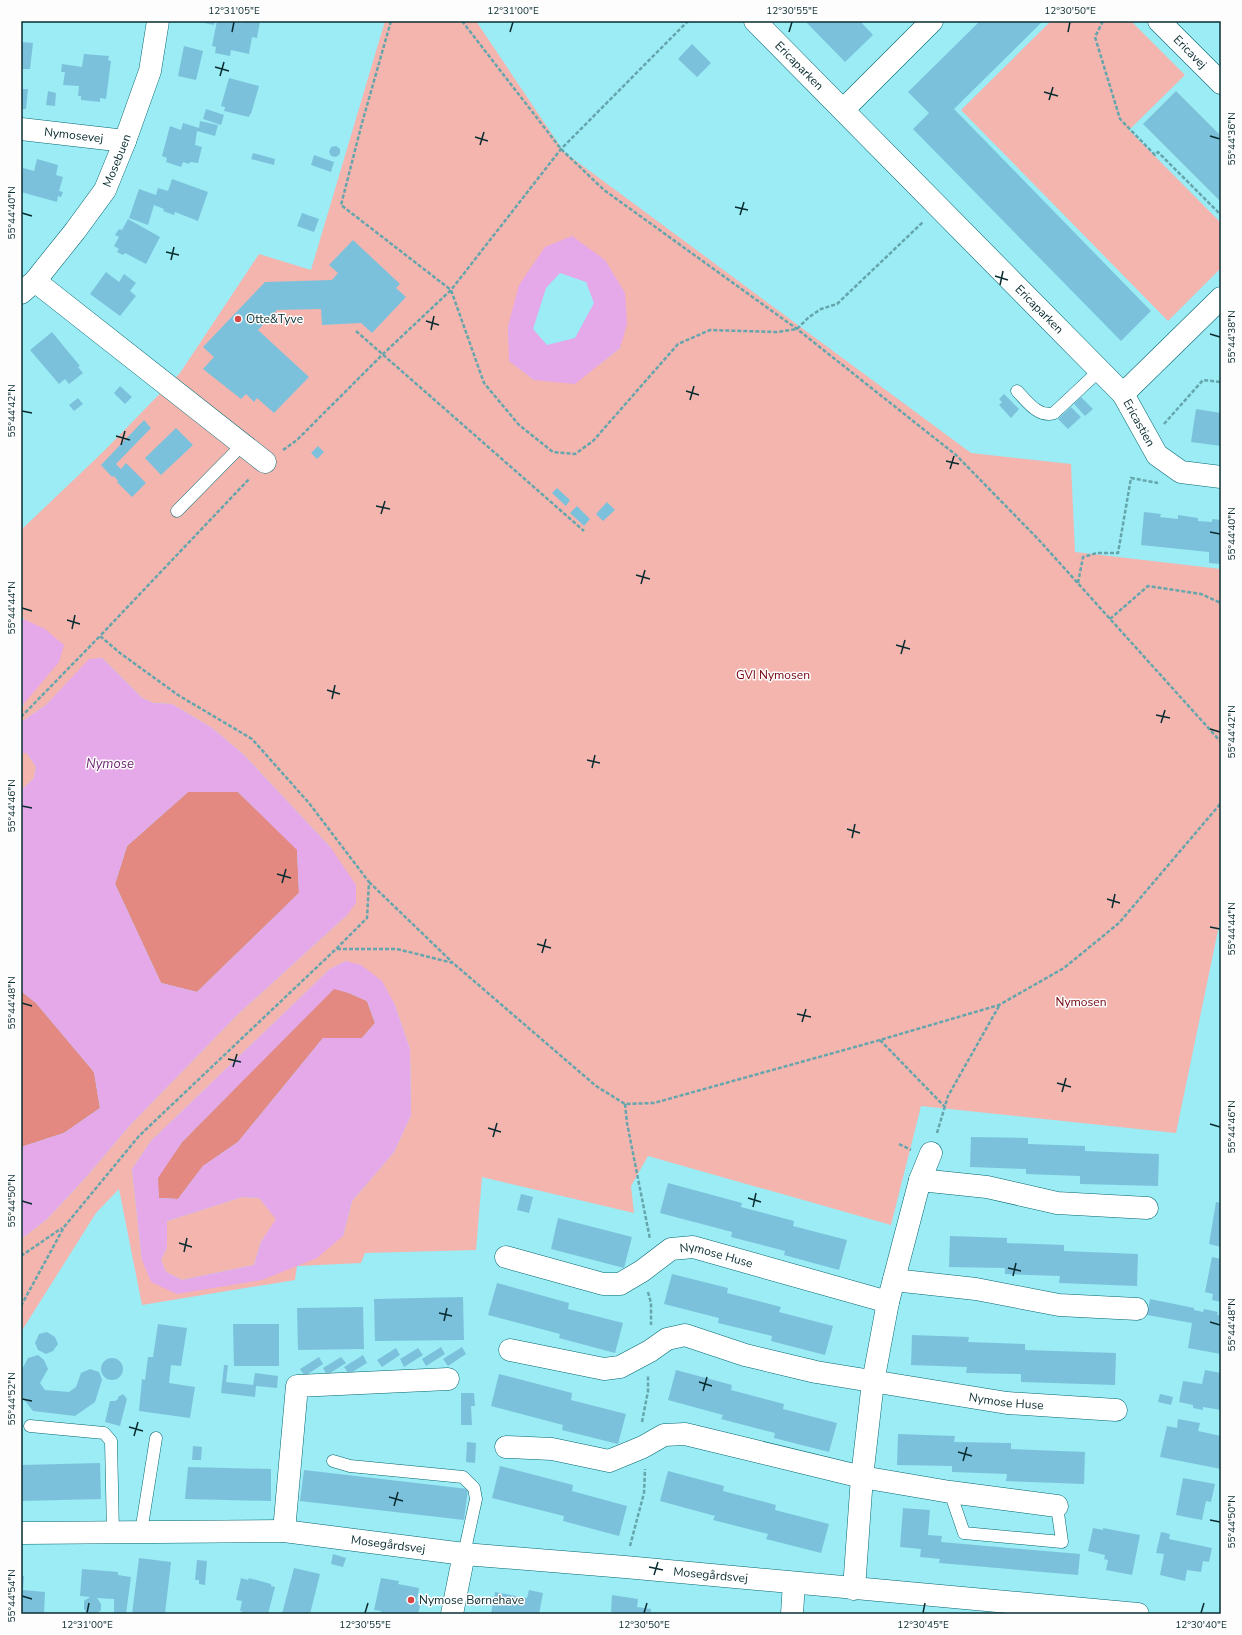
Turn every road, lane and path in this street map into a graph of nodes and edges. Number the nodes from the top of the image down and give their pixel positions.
1 (158, 21) edge
2 (391, 21) edge
3 (462, 21) edge
4 (688, 21) edge
5 (755, 21) edge
6 (932, 21) edge
7 (1103, 21) edge
8 (1159, 21) edge
9 (1221, 83) edge
10 (844, 110) junction
11 (21, 129) edge
12 (125, 141) junction
13 (561, 149) junction
14 (939, 206) junction
15 (1221, 215) edge
16 (28, 287) edge
17 (451, 290) junction
18 (1221, 298) edge
19 (797, 329) junction
20 (356, 331) dead end
21 (382, 355) junction
22 (1100, 370) junction
23 (1221, 382) edge
24 (1017, 391) dead end
25 (1123, 394) junction
26 (1150, 441) junction
27 (243, 444) junction
28 (265, 462) junction
29 (1221, 477) edge
30 (1159, 483) dead end
31 (177, 511) dead end
32 (584, 531) dead end
33 (1078, 583) junction
34 (1221, 603) edge
35 (1110, 619) junction
36 (100, 636) junction
37 (21, 717) edge
38 (1221, 742) edge
39 (1221, 803) edge
40 (369, 882) junction
41 (336, 949) junction
42 (453, 963) junction
43 (999, 1005) junction
44 (880, 1040) junction
45 (945, 1107) junction
46 (931, 1152) joint
47 (920, 1180) junction
48 (1147, 1208) dead end
49 (64, 1227) junction
50 (21, 1256) edge
51 (506, 1257) dead end
52 (894, 1280) junction
53 (888, 1302) junction
54 (21, 1306) edge
55 (1137, 1309) dead end
56 (510, 1350) dead end
57 (448, 1379) dead end
58 (873, 1382) junction
59 (1116, 1410) dead end
60 (30, 1426) dead end
61 (156, 1438) dead end
62 (506, 1447) dead end
63 (333, 1461) dead end
64 (862, 1477) junction
65 (950, 1492) junction
66 (1057, 1506) joint
67 (284, 1531) junction
68 (141, 1532) junction
69 (113, 1533) junction
70 (21, 1534) edge
71 (464, 1554) junction
72 (794, 1583) junction
73 (854, 1589) junction
74 (1040, 1609) edge
75 (452, 1614) edge
76 (792, 1614) edge
77 (1138, 1614) edge

1 - 12 street, Mosebuen
2 - 17 path
3 - 13 path
4 - 13 path
5 - 10 street, Ericaparken
6 - 10 street
7 - 15 path
8 - 9 street, Ericavej
10 - 14 street, Ericaparken
11 - 12 street, Nymosevej
12 - 16 street, Mosebuen
13 - 17 path
13 - 19 path
14 - 19 path
14 - 22 street, Ericaparken
16 - 27 street, Mosebuen
17 - 19 path
17 - 21 path
18 - 25 street
19 - 33 path
20 - 21 path
21 - 28 path
21 - 32 path
22 - 24 lane
22 - 25 street, Ericaparken
23 - 26 path
25 - 26 street, Ericastien
26 - 29 street, Ericastien
27 - 28 street, Mosebuen
27 - 31 lane
28 - 36 path
30 - 33 path
33 - 35 path
34 - 35 path
35 - 38 path
36 - 37 path
36 - 40 path
39 - 43 path
40 - 41 path
40 - 42 path
41 - 42 path
41 - 49 path
42 - 44 path
43 - 44 path
43 - 45 path
44 - 45 path
45 - 46 path
46 - 47 street
47 - 48 street
47 - 52 street
49 - 50 path
49 - 54 path
51 - 53 street, Nymose Huse
52 - 53 street
52 - 55 street
53 - 58 street
56 - 58 street, Nymose Huse
57 - 67 street
58 - 59 street, Nymose Huse
58 - 64 street
60 - 69 lane
61 - 68 lane
62 - 64 street
63 - 71 lane
64 - 65 street
64 - 73 street
65 - 66 street
65 - 66 lane
67 - 68 street, Mosegårdsvej
67 - 71 street, Mosegårdsvej
68 - 69 street, Mosegårdsvej
69 - 70 street, Mosegårdsvej
71 - 72 street, Mosegårdsvej
71 - 75 street
72 - 73 street, Mosegårdsvej
72 - 76 street
73 - 74 street, Mosegårdsvej
74 - 77 street, Mosegårdsvej

